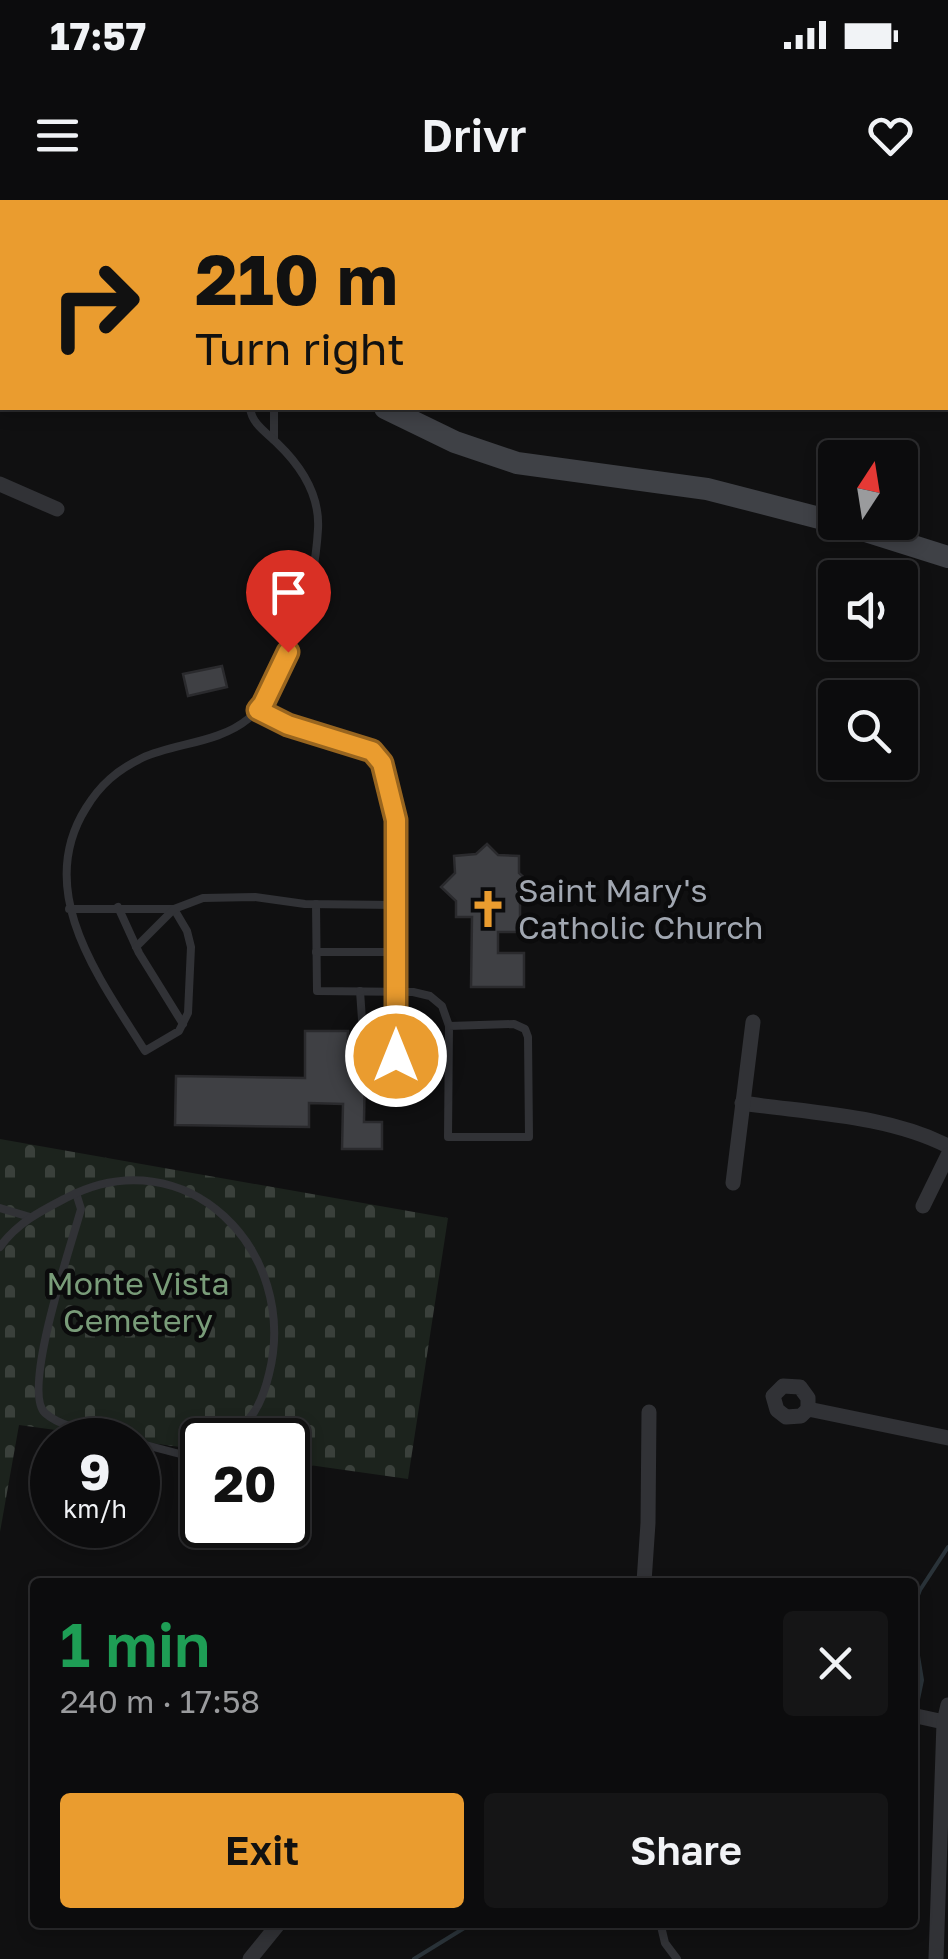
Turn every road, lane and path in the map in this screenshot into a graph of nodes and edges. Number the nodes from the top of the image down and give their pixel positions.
1 (251, 410) edge
2 (274, 410) edge
3 (389, 410) edge
4 (274, 439) junction
5 (0, 484) edge
6 (57, 509) dead end
7 (818, 517) edge
8 (895, 540) edge
9 (948, 556) edge
10 (258, 710) junction
11 (316, 904) junction
12 (398, 905) junction
13 (118, 908) junction
14 (70, 909) junction
15 (174, 909) junction
16 (136, 947) junction
17 (316, 952) junction
18 (397, 952) junction
19 (360, 991) junction
20 (396, 991) junction
21 (753, 1022) dead end
22 (183, 1024) junction
23 (449, 1026) junction
24 (396, 1056) junction
25 (396, 1102) dead end
26 (742, 1103) junction
27 (948, 1146) edge
28 (948, 1155) edge
29 (733, 1183) dead end
30 (76, 1193) junction
31 (923, 1206) dead end
32 (0, 1208) edge
33 (30, 1218) junction
34 (0, 1247) edge
35 (808, 1410) dead end
36 (649, 1412) dead end
37 (54, 1418) edge
38 (250, 1418) edge
39 (948, 1438) edge
40 (644, 1578) edge
41 (918, 1715) edge
42 (947, 1716) edge
43 (275, 1928) edge
44 (662, 1928) edge
45 (250, 1959) edge
46 (677, 1959) edge
47 (936, 1959) edge

1 - 4 lane
2 - 4 lane
3 - 7 street
4 - 10 lane
5 - 6 street
8 - 9 street
10 - 12 lane
10 - 14 lane
11 - 12 lane
11 - 15 lane
11 - 17 lane
12 - 18 lane
13 - 14 lane
13 - 15 lane
13 - 16 lane
14 - 22 lane
15 - 16 lane
15 - 22 lane
16 - 22 lane
17 - 18 lane
17 - 19 lane
18 - 20 lane
19 - 20 lane
19 - 24 lane
20 - 23 lane
20 - 24 lane
21 - 26 street
23 - 23 lane
24 - 25 lane
26 - 27 street
26 - 29 street
28 - 31 street
30 - 33 lane
30 - 37 lane
30 - 38 lane
32 - 33 lane
33 - 34 lane
35 - 39 street
36 - 40 street
41 - 42 street
42 - 47 street
43 - 45 street
44 - 46 lane

